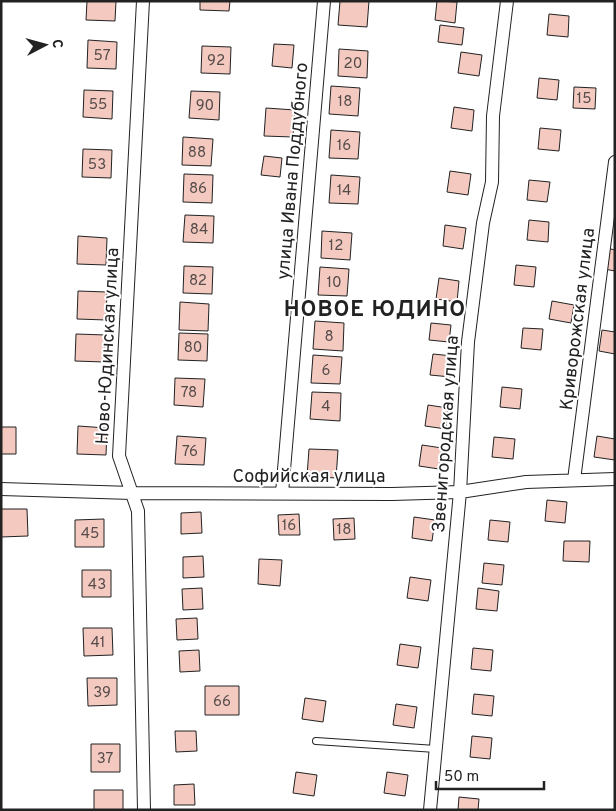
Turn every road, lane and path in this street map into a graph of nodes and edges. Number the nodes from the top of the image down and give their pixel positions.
1 (143, 1) edge
2 (324, 1) edge
3 (507, 1) edge
4 (615, 162) edge
5 (615, 479) edge
6 (574, 480) junction
7 (1, 488) edge
8 (132, 492) junction
9 (460, 492) junction
10 (282, 493) junction
11 (316, 741) dead end
12 (436, 749) junction
13 (144, 810) edge
14 (430, 810) edge

1 - 8 street, Ново-Юдинская улица
2 - 10 street, улица Ивана Поддубного
3 - 9 street, Звенигородская улица
4 - 6 street, Криворожская улица
5 - 6 street, Софийская улица
6 - 9 street, Софийская улица
7 - 8 street, Софийская улица
8 - 10 street, Софийская улица
8 - 13 street, Ново-Юдинская улица
9 - 10 street, Софийская улица
9 - 12 street, Звенигородская улица
11 - 12 lane
12 - 14 street, Звенигородская улица

